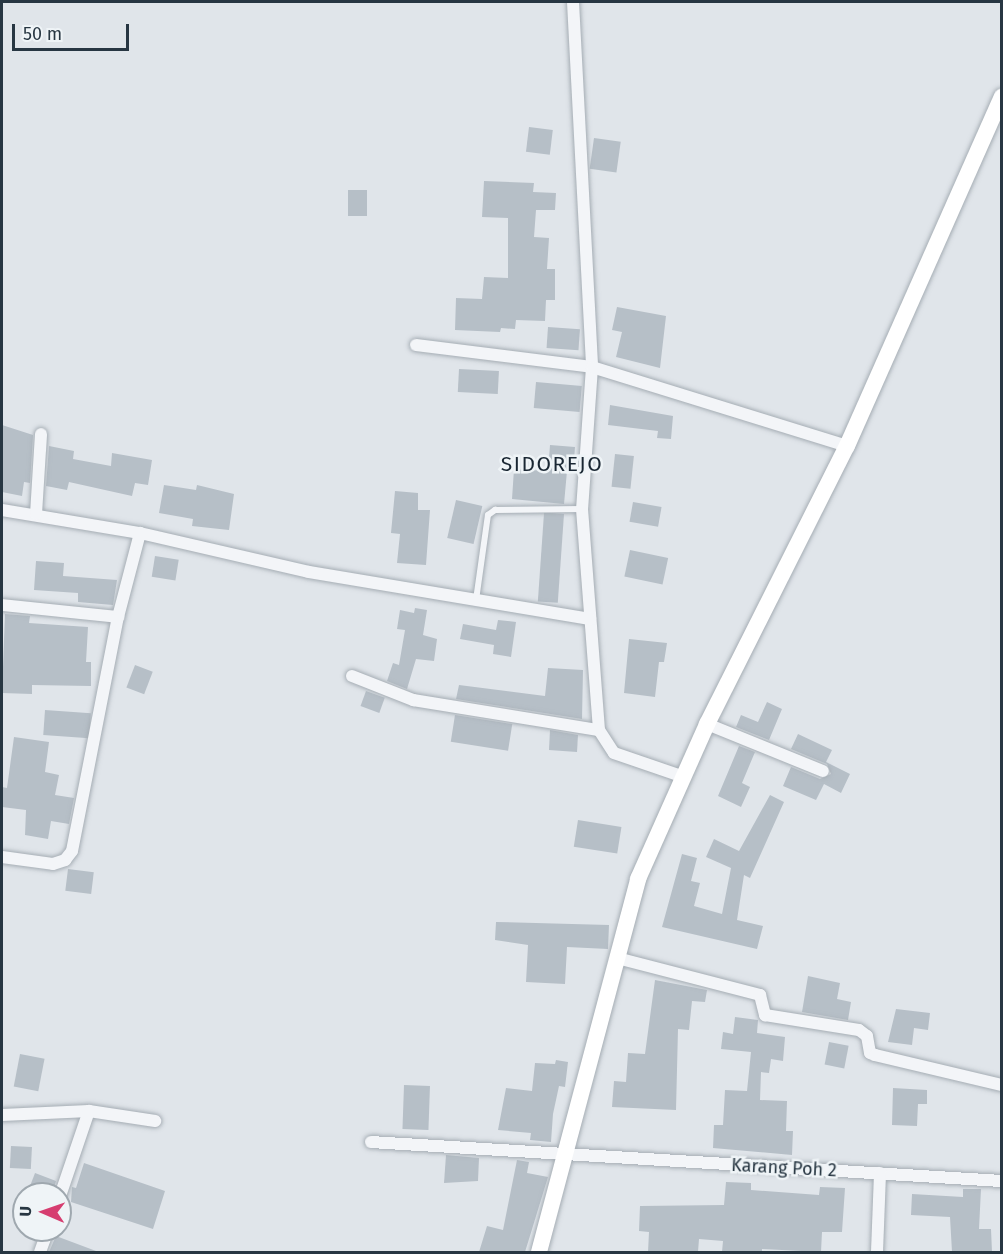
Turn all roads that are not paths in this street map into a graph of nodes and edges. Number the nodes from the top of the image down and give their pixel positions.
1 (573, 2) edge
2 (1002, 97) edge
3 (416, 345) dead end
4 (592, 367) junction
5 (41, 434) dead end
6 (847, 446) junction
7 (582, 509) junction
8 (2, 510) edge
9 (36, 514) junction
10 (140, 533) junction
11 (476, 600) junction
12 (2, 605) edge
13 (118, 617) junction
14 (590, 619) junction
15 (352, 676) dead end
16 (707, 724) junction
17 (599, 730) junction
18 (823, 771) dead end
19 (684, 777) junction
20 (2, 857) edge
21 (617, 958) junction
22 (1002, 1085) edge
23 (89, 1112) junction
24 (2, 1115) edge
25 (155, 1121) dead end
26 (371, 1142) dead end
27 (566, 1157) junction
28 (880, 1173) junction
29 (1002, 1181) edge
30 (65, 1182) edge
31 (539, 1252) edge
32 (877, 1252) edge

1 - 4 street
2 - 6 main road
3 - 4 street
4 - 6 street
4 - 7 street
5 - 9 street
6 - 16 main road
7 - 11 lane
7 - 14 street
8 - 9 street
9 - 10 street
10 - 11 street
10 - 13 street
11 - 14 street
12 - 13 street
13 - 20 street
14 - 17 street
15 - 17 street
16 - 18 street
16 - 19 main road
17 - 19 street
19 - 21 main road
21 - 22 street
21 - 27 main road
23 - 24 street
23 - 25 street
23 - 30 street
26 - 27 street, Karang Poh 2
27 - 28 street, Karang Poh 2
27 - 31 main road
28 - 29 street, Karang Poh 2
28 - 32 street

